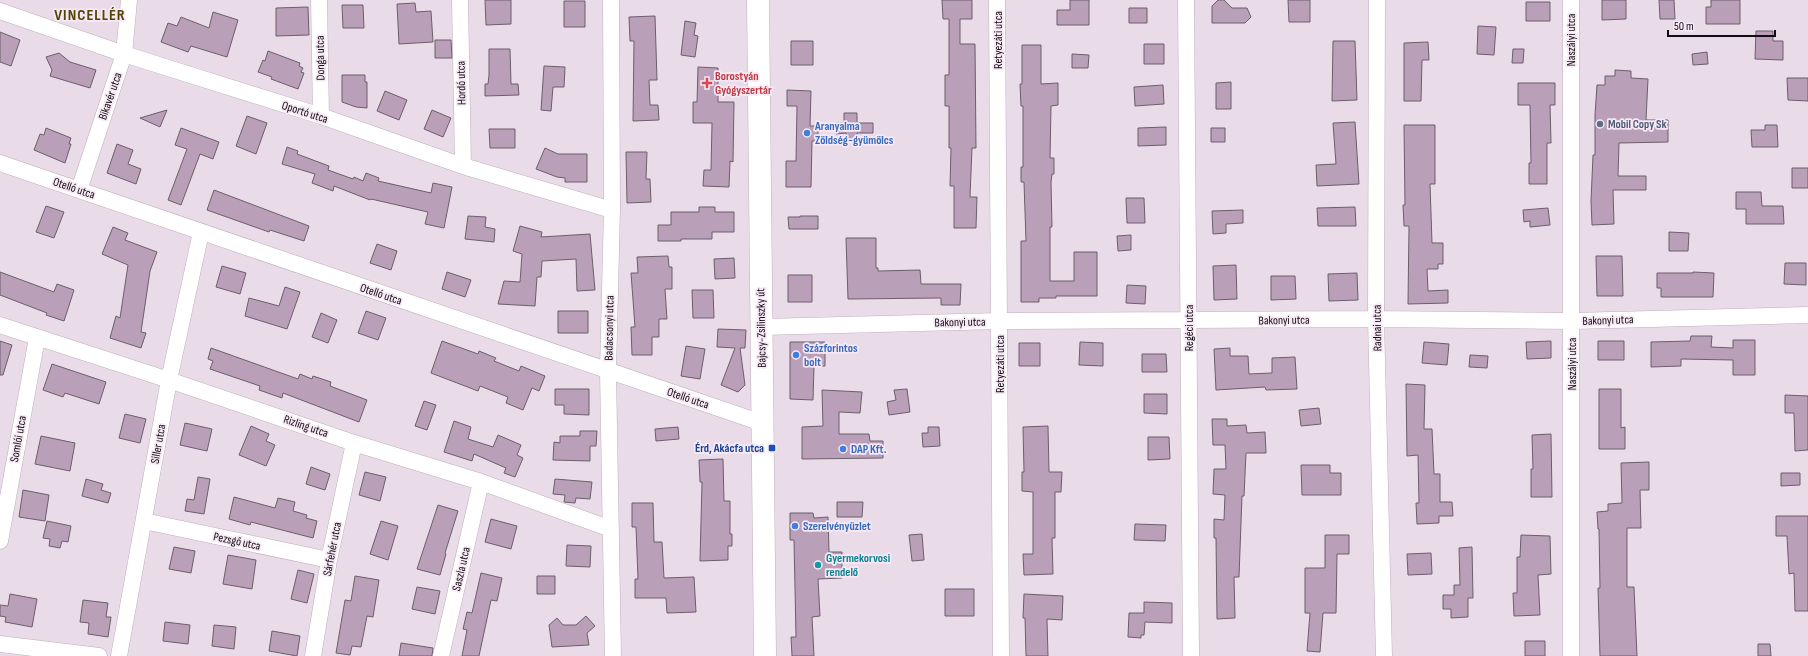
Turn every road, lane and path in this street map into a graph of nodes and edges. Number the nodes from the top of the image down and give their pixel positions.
1 (130, 0) edge
2 (319, 0) edge
3 (460, 0) edge
4 (611, 0) edge
5 (758, 0) edge
6 (997, 0) edge
7 (1186, 0) edge
8 (1377, 0) edge
9 (1571, 0) edge
10 (0, 11) edge
11 (124, 54) junction
12 (321, 116) junction
13 (0, 163) edge
14 (463, 166) junction
15 (79, 190) junction
16 (612, 210) junction
17 (201, 232) junction
18 (1808, 315) edge
19 (1376, 319) junction
20 (999, 321) junction
21 (1189, 321) junction
22 (1572, 322) junction
23 (0, 325) edge
24 (761, 327) junction
25 (37, 338) junction
26 (608, 371) junction
27 (169, 380) junction
28 (762, 423) junction
29 (354, 443) junction
30 (481, 482) junction
31 (144, 521) junction
32 (611, 529) junction
33 (0, 541) edge
34 (329, 560) junction
35 (0, 644) edge
36 (99, 656) edge
37 (119, 656) edge
38 (313, 656) edge
39 (441, 656) edge
40 (613, 656) edge
41 (765, 656) edge
42 (1001, 656) edge
43 (1191, 656) edge
44 (1384, 656) edge
45 (1571, 656) edge

1 - 11 street, Bikavér utca
2 - 12 street, Donga utca
3 - 14 street, Hordó utca
4 - 16 street, Badacsonyi utca
5 - 24 main road, Bajcsy-Zsilinszky út
6 - 20 street, Retyezáti utca
7 - 21 street, Regéci utca
8 - 19 street, Radnai utca
9 - 22 street, Naszályi utca
10 - 11 street, Oportó utca
11 - 12 street, Oportó utca
11 - 15 street, Bikavér utca
12 - 14 street, Oportó utca
13 - 15 street, Otelló utca
14 - 16 street, Oportó utca
15 - 17 street, Otelló utca
16 - 26 street, Badacsonyi utca
17 - 26 street, Otelló utca
17 - 27 street, Siller utca
18 - 22 street, Bakonyi utca
19 - 21 street, Bakonyi utca
19 - 22 street, Bakonyi utca
19 - 44 street, Radnai utca
20 - 21 street, Bakonyi utca
20 - 24 street, Bakonyi utca
20 - 42 street, Retyezáti utca
21 - 43 street, Regéci utca
22 - 45 street, Naszályi utca
23 - 25 street, Rizling utca
24 - 28 main road, Bajcsy-Zsilinszky út
25 - 27 street, Rizling utca
25 - 33 street, Somlói utca
26 - 28 street, Otelló utca
26 - 32 street, Badacsonyi utca
27 - 29 street, Rizling utca
27 - 31 street, Siller utca
28 - 41 main road, Bajcsy-Zsilinszky út
29 - 30 street, Rizling utca
29 - 34 street, Sárfehér utca
30 - 32 street, Rizling utca
30 - 39 street, Saszla utca
31 - 34 street, Pezsgő utca
31 - 37 street, Siller utca
32 - 40 street, Badacsonyi utca
34 - 38 street, Sárfehér utca
35 - 36 street

